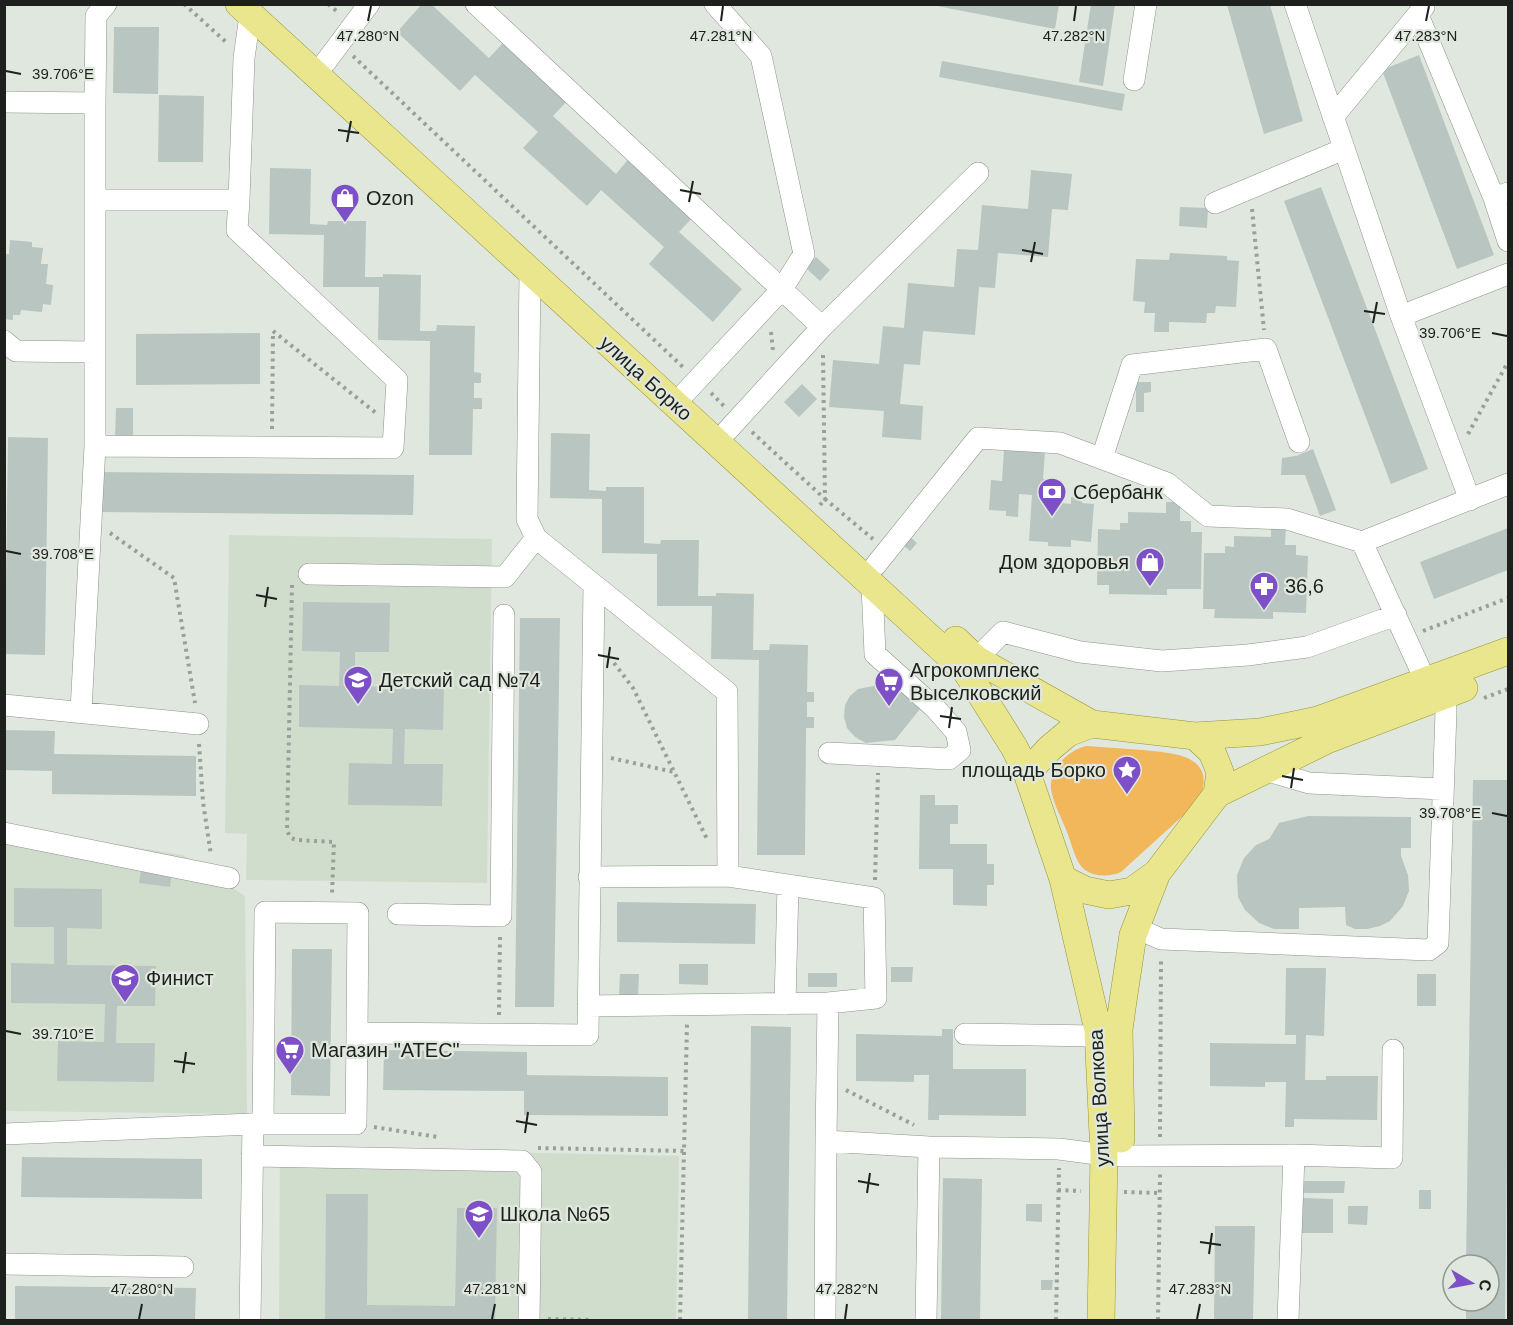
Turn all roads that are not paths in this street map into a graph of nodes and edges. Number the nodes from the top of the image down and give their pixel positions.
1 (106, 4) edge
2 (369, 4) edge
3 (476, 4) edge
4 (715, 4) edge
5 (1146, 4) edge
6 (1295, 4) edge
7 (249, 8) edge
8 (1422, 10) edge
9 (332, 53) junction
10 (1134, 80) dead end
11 (4, 102) edge
12 (95, 103) junction
13 (1333, 117) junction
14 (1344, 149) junction
15 (978, 173) dead end
16 (1501, 195) edge
17 (95, 200) junction
18 (239, 200) junction
19 (1215, 203) dead end
20 (1509, 241) edge
21 (530, 273) junction
22 (1509, 274) edge
23 (782, 289) junction
24 (1401, 316) junction
25 (822, 327) junction
26 (4, 341) edge
27 (95, 352) junction
28 (691, 386) junction
29 (733, 425) junction
30 (1299, 442) dead end
31 (95, 446) junction
32 (1102, 458) junction
33 (1509, 484) edge
34 (1470, 500) junction
35 (536, 538) junction
36 (1362, 542) junction
37 (878, 568) junction
38 (309, 574) road end
39 (594, 585) junction
40 (504, 615) dead end
41 (1396, 615) junction
42 (1509, 651) edge
43 (976, 659) junction
44 (1509, 671) edge
45 (1435, 689) junction
46 (4, 705) edge
47 (81, 711) junction
48 (198, 723) road end
49 (1092, 724) junction
50 (1195, 736) junction
51 (829, 753) dead end
52 (1265, 770) junction
53 (1027, 773) junction
54 (1443, 789) junction
55 (1217, 794) junction
56 (4, 833) edge
57 (1157, 873) junction
58 (221, 876) road end
59 (723, 876) junction
60 (589, 877) junction
61 (1063, 879) junction
62 (788, 885) junction
63 (398, 914) dead end
64 (1136, 928) junction
65 (828, 1003) junction
66 (785, 1004) junction
67 (588, 1006) junction
68 (357, 1032) junction
69 (1109, 1033) junction
70 (965, 1034) dead end
71 (1393, 1050) dead end
72 (258, 1124) junction
73 (4, 1134) edge
74 (826, 1142) junction
75 (929, 1147) junction
76 (1112, 1155) junction
77 (1294, 1155) junction
78 (252, 1156) junction
79 (4, 1264) edge
80 (183, 1267) dead end
81 (250, 1320) edge
82 (529, 1320) edge
83 (825, 1320) edge
84 (926, 1320) edge
85 (1101, 1320) edge
86 (1118, 1320) edge
87 (1288, 1320) edge

1 - 12 lane
2 - 9 lane
3 - 23 lane
4 - 23 lane
5 - 10 lane
6 - 13 lane
7 - 9 main road, улица Борко
7 - 18 lane
7 - 21 main road, улица Борко
8 - 13 lane
8 - 16 lane
9 - 28 main road, улица Борко
11 - 12 lane
12 - 17 lane
13 - 14 lane
14 - 19 lane
14 - 24 lane
15 - 25 lane
16 - 20 lane
17 - 18 lane
17 - 27 lane
18 - 31 lane
21 - 35 lane
21 - 37 main road, улица Борко
22 - 24 lane
23 - 25 lane
23 - 28 lane
24 - 34 lane
25 - 29 lane
26 - 27 lane
27 - 31 lane
28 - 29 main road, улица Борко
29 - 37 main road, улица Борко
30 - 32 lane
31 - 47 lane
32 - 36 lane
32 - 37 lane
33 - 34 lane
34 - 36 lane
35 - 38 lane
35 - 39 lane
36 - 41 lane
37 - 43 main road, улица Борко
37 - 51 lane
37 - 53 main road, улица Борко
39 - 59 lane
39 - 60 lane
40 - 63 lane
41 - 43 lane
41 - 45 lane
42 - 45 main road
43 - 49 main road, улица Борко
44 - 45 main road
45 - 50 main road
45 - 52 main road
45 - 54 lane
46 - 47 lane
47 - 48 lane
49 - 50 main road
49 - 53 main road
50 - 55 main road
52 - 54 lane
52 - 55 main road
53 - 61 main road
54 - 64 lane
55 - 57 main road
56 - 58 lane
57 - 61 main road
57 - 64 main road
59 - 60 lane
59 - 62 lane
60 - 67 lane
61 - 69 main road, улица Волкова
62 - 65 lane
62 - 66 lane
64 - 69 main road
65 - 66 lane
65 - 74 lane
66 - 67 lane
67 - 68 lane
68 - 72 lane
68 - 72 lane
69 - 70 lane
69 - 76 main road, улица Волкова
71 - 77 lane
72 - 73 lane
72 - 78 lane
74 - 75 lane
74 - 83 lane
75 - 76 lane
75 - 84 lane
76 - 77 lane
76 - 85 main road, улица Волкова
76 - 86 main road, улица Волкова
77 - 87 lane
78 - 81 lane
78 - 82 lane
79 - 80 lane

